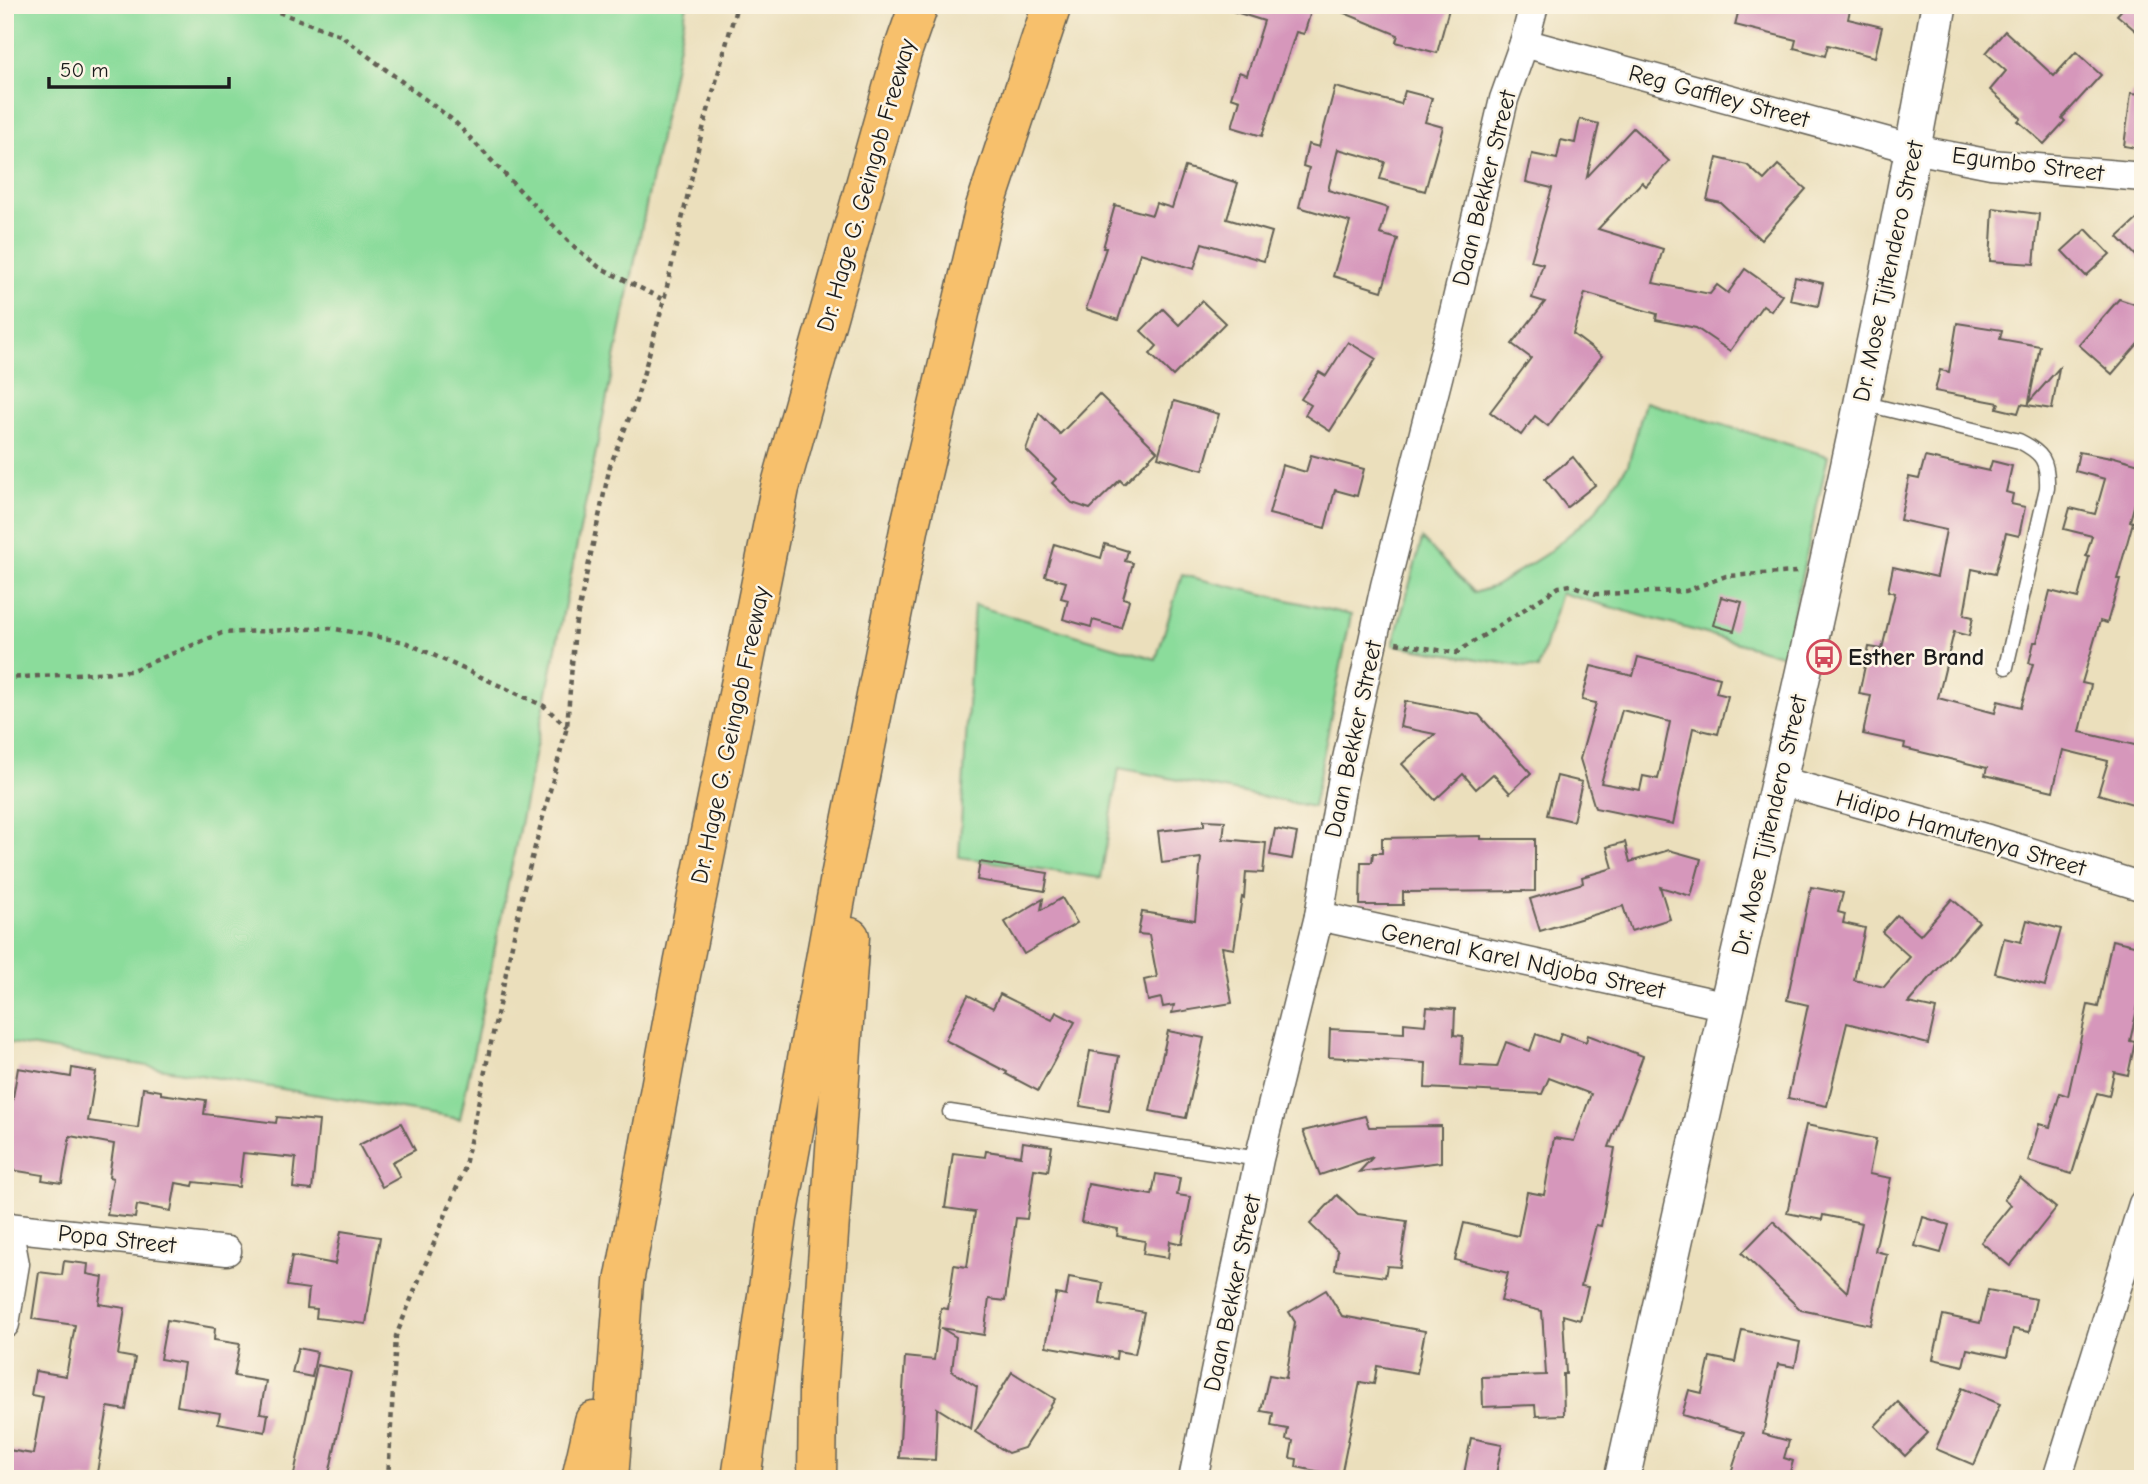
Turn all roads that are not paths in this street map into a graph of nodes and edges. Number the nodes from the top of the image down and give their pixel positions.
1 (919, 5) edge
2 (1052, 5) edge
3 (1534, 5) edge
4 (1939, 5) edge
5 (1524, 43) junction
6 (1914, 149) junction
7 (2143, 177) edge
8 (1861, 403) junction
9 (2006, 667) dead end
10 (862, 764) junction
11 (1780, 781) junction
12 (2143, 887) edge
13 (1320, 916) junction
14 (1727, 1006) junction
15 (950, 1112) dead end
16 (1259, 1159) junction
17 (2143, 1204) edge
18 (7, 1226) edge
19 (227, 1251) dead end
20 (624, 1282) junction
21 (5, 1324) edge
22 (582, 1479) edge
23 (609, 1479) edge
24 (741, 1479) edge
25 (817, 1479) edge
26 (1193, 1479) edge
27 (1622, 1479) edge
28 (2057, 1479) edge

1 - 20 highway, Dr. Hage G. Geingob Freeway
2 - 10 highway
3 - 5 street, Daan Bekker Street
4 - 6 street, Dr. Mose Tjitendero Street
5 - 6 street, Reg Gaffley Street
5 - 13 street, Daan Bekker Street
6 - 7 street, Egumbo Street
6 - 8 street, Dr. Mose Tjitendero Street
8 - 9 lane
8 - 11 street, Dr. Mose Tjitendero Street
10 - 24 highway
10 - 25 highway
11 - 12 street, Hidipo Hamutenya Street
11 - 14 street, Dr. Mose Tjitendero Street
13 - 14 street, General Karel Ndjoba Street
13 - 16 street, Daan Bekker Street
14 - 27 street, Dr. Mose Tjitendero Street
15 - 16 lane
16 - 26 street, Daan Bekker Street
17 - 28 street
18 - 19 street, Popa Street
18 - 21 street
20 - 22 highway
20 - 23 highway, Dr. Hage G. Geingob Freeway

